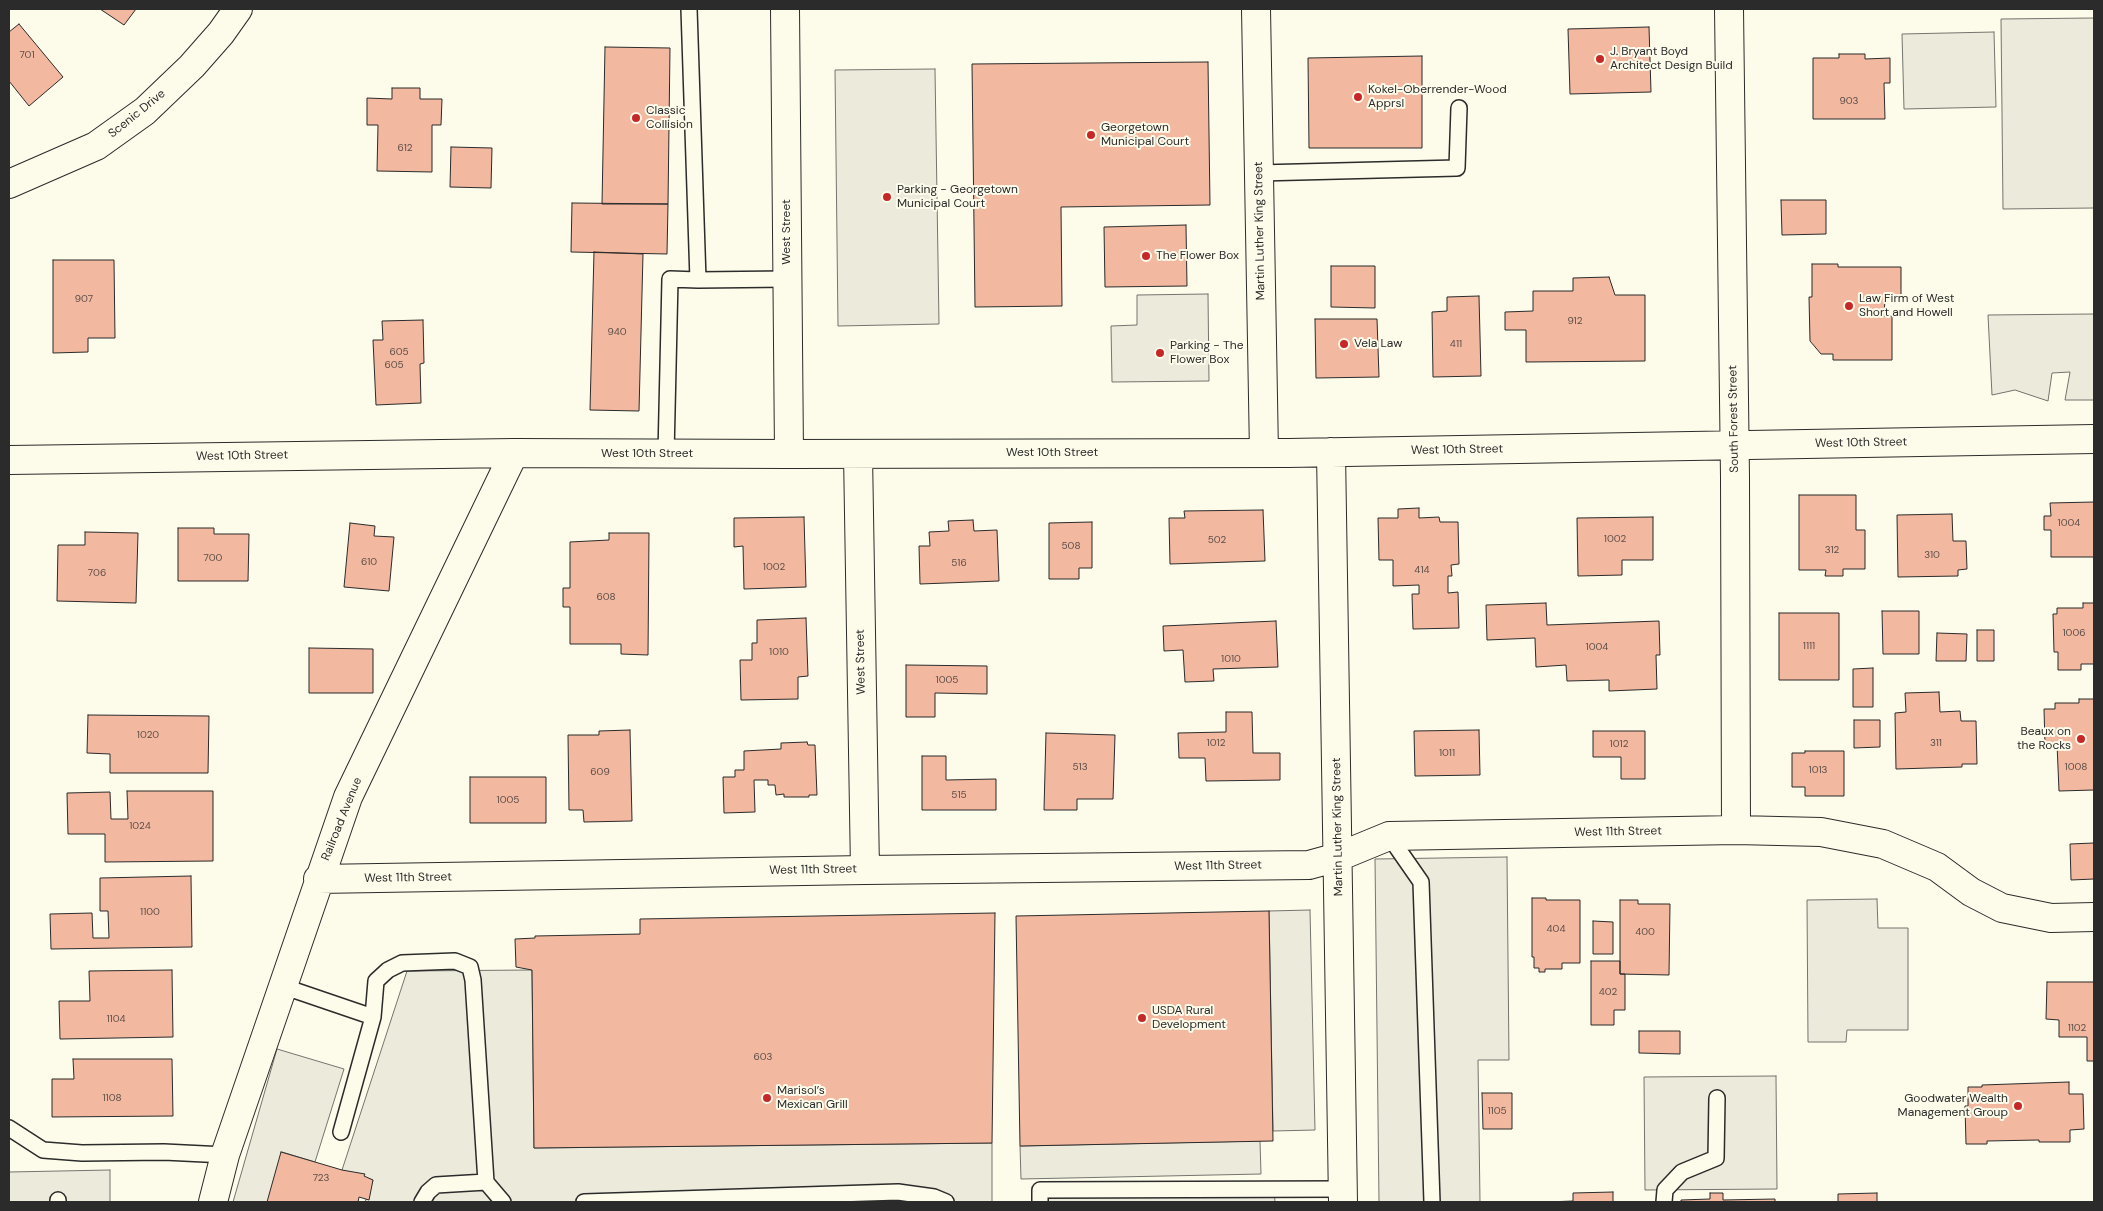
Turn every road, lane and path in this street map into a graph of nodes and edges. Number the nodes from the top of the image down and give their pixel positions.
1 (238, 9) edge
2 (689, 9) edge
3 (785, 9) edge
4 (1256, 9) edge
5 (1729, 9) edge
6 (1459, 108) dead end
7 (1259, 173) junction
8 (9, 184) edge
9 (787, 279) junction
10 (698, 280) junction
11 (2094, 439) edge
12 (1734, 445) junction
13 (1331, 452) junction
14 (514, 453) junction
15 (1264, 453) junction
16 (666, 454) junction
17 (789, 454) junction
18 (858, 454) junction
19 (9, 460) edge
20 (1736, 830) junction
21 (1389, 836) junction
22 (1338, 857) junction
23 (865, 870) junction
24 (318, 879) junction
25 (2094, 917) edge
26 (282, 986) junction
27 (373, 1017) junction
28 (1717, 1098) dead end
29 (9, 1128) edge
30 (341, 1132) dead end
31 (225, 1155) junction
32 (486, 1182) junction
33 (1213, 1196) edge
34 (1343, 1196) edge
35 (213, 1202) edge
36 (422, 1202) edge
37 (503, 1202) edge
38 (584, 1202) edge
39 (946, 1202) edge
40 (1040, 1202) edge
41 (1432, 1202) edge
42 (1664, 1202) edge

1 - 8 street, Scenic Drive
2 - 10 lane
3 - 9 street, West Street
4 - 7 street, Martin Luther King Street
5 - 12 street, South Forest Street
6 - 7 lane
7 - 15 street, Martin Luther King Street
9 - 10 lane
9 - 17 street, West Street
10 - 16 lane
11 - 12 street, West 10th Street
12 - 13 street, West 10th Street
12 - 20 street, South Forest Street
13 - 15 street, West 10th Street
13 - 22 street, Martin Luther King Street
14 - 16 street, West 10th Street
14 - 19 street, West 10th Street
14 - 24 street, Railroad Avenue
15 - 18 street, West 10th Street
16 - 17 street, West 10th Street
17 - 18 street, West 10th Street
18 - 23 street, West Street
20 - 21 street, West 11th Street
20 - 25 street, West 11th Street
21 - 22 street, West 11th Street
21 - 41 lane
22 - 23 street, West 11th Street
22 - 34 street, Martin Luther King Street
23 - 24 street, West 11th Street
24 - 26 street, Railroad Avenue
26 - 27 lane
26 - 31 street, Railroad Avenue
27 - 30 lane
27 - 32 lane
28 - 42 lane
29 - 31 lane
31 - 35 street, Railroad Avenue
32 - 36 lane
32 - 37 lane
33 - 34 lane
33 - 40 lane
38 - 39 lane

